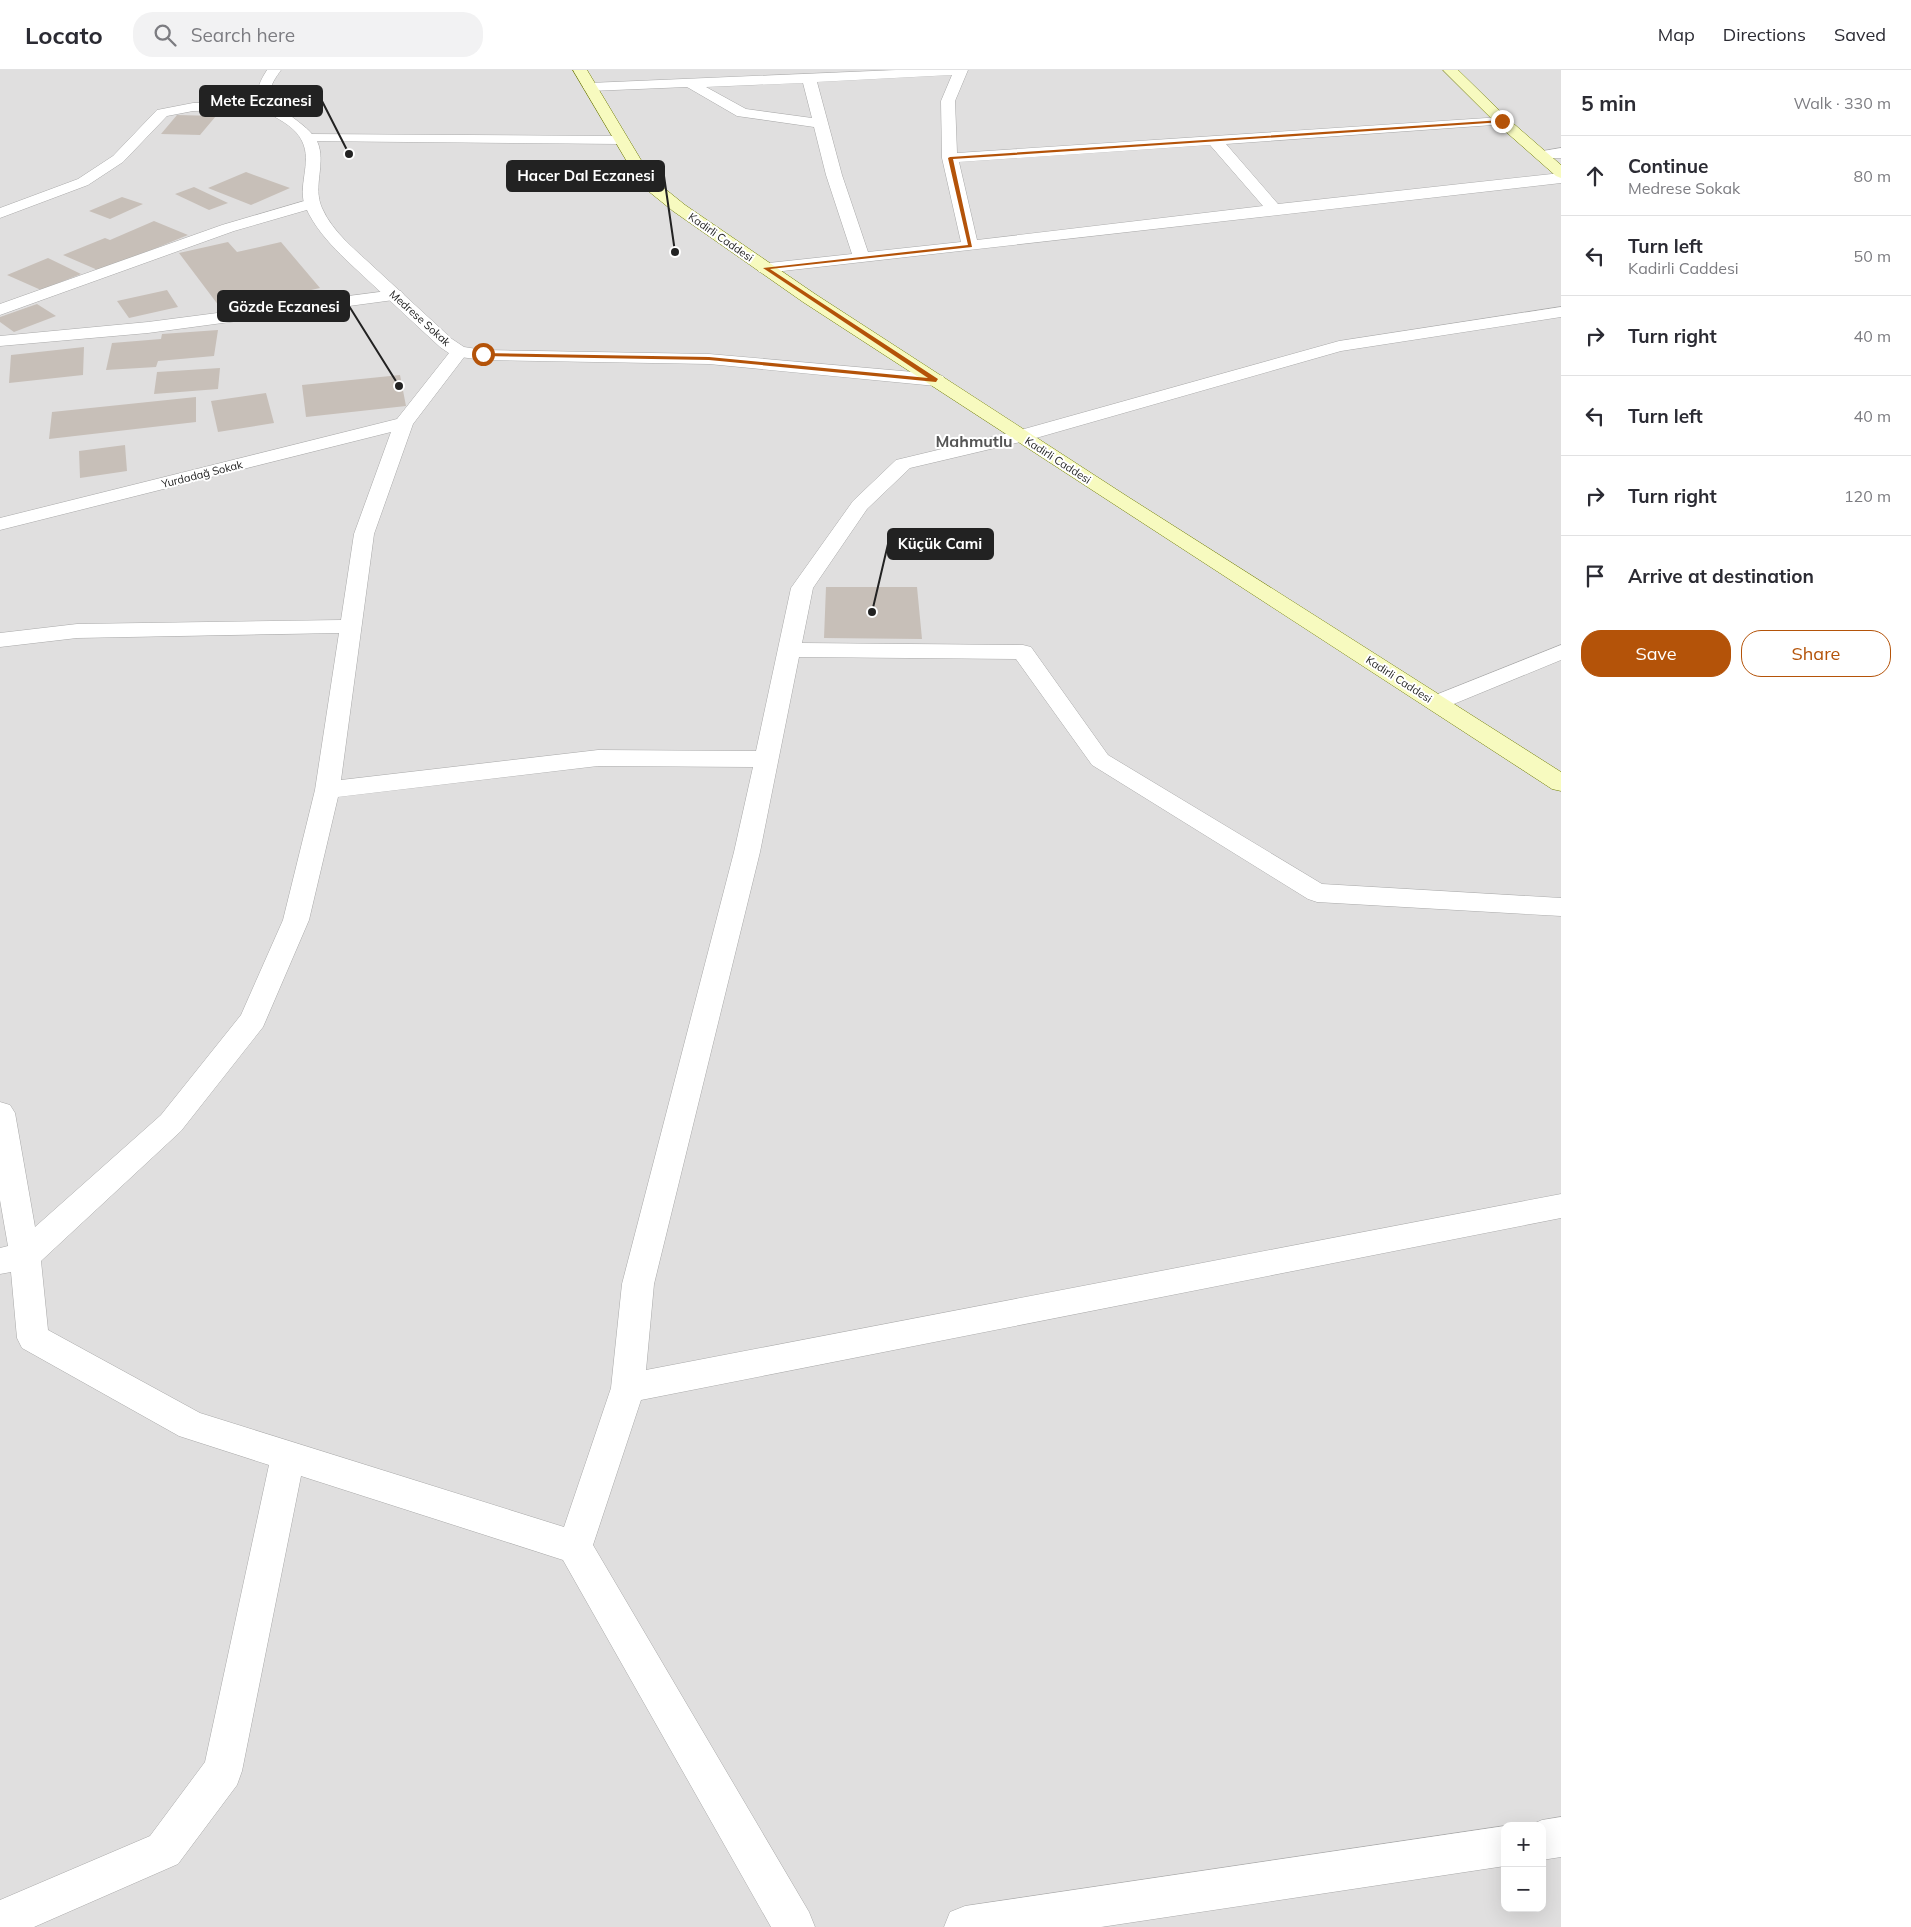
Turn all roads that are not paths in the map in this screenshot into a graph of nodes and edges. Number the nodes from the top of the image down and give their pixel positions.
1 (274, 70) edge
2 (580, 70) edge
3 (960, 70) edge
4 (1450, 70) edge
5 (809, 78) junction
6 (689, 83) junction
7 (590, 87) junction
8 (268, 106) junction
9 (1502, 121) junction
10 (822, 124) junction
11 (308, 138) junction
12 (621, 140) junction
13 (1214, 140) junction
14 (1561, 153) edge
15 (1542, 155) junction
16 (950, 158) junction
17 (1561, 173) edge
18 (1561, 178) edge
19 (311, 204) junction
20 (1274, 210) junction
21 (0, 213) edge
22 (970, 246) junction
23 (862, 258) junction
24 (765, 268) junction
25 (395, 295) junction
26 (0, 310) edge
27 (1561, 312) edge
28 (0, 341) edge
29 (459, 352) junction
30 (936, 380) junction
31 (404, 423) junction
32 (1022, 436) junction
33 (0, 524) edge
34 (351, 626) junction
35 (0, 640) edge
36 (789, 650) junction
37 (1561, 652) edge
38 (1436, 703) junction
39 (767, 759) junction
40 (1561, 783) edge
41 (327, 790) junction
42 (1561, 907) edge
43 (0, 1113) edge
44 (1561, 1206) edge
45 (13, 1259) edge
46 (628, 1388) junction
47 (288, 1456) junction
48 (575, 1547) junction
49 (1561, 1837) edge
50 (1546, 1839) edge
51 (1501, 1847) edge
52 (0, 1922) edge
53 (794, 1927) edge
54 (965, 1927) edge

1 - 8 street
2 - 7 main road, Kadirli Caddesi
3 - 5 street
3 - 16 street
4 - 9 main road
5 - 6 street
5 - 10 street
6 - 7 street
6 - 10 street
7 - 12 main road, Kadirli Caddesi
8 - 11 street
8 - 21 street
9 - 13 street
9 - 15 main road
10 - 23 street
11 - 12 street
11 - 19 street, Medrese Sokak
12 - 24 main road, Kadirli Caddesi
13 - 16 street
13 - 20 street
14 - 15 street
15 - 17 main road
16 - 22 street
18 - 20 street
19 - 25 street, Medrese Sokak
19 - 26 street
20 - 22 street
22 - 23 street
23 - 24 street
24 - 30 main road, Kadirli Caddesi
25 - 28 street
25 - 29 street, Medrese Sokak
27 - 32 street
29 - 30 street, Medrese Sokak
29 - 31 street
30 - 32 main road, Kadirli Caddesi
31 - 33 street, Yurdadağ Sokak
31 - 34 street
32 - 36 street
32 - 38 main road, Kadirli Caddesi
34 - 35 street
34 - 41 street
36 - 39 street
36 - 42 street
37 - 38 street
38 - 40 main road, Kadirli Caddesi
39 - 41 street
39 - 46 street
41 - 45 street
43 - 45 street
44 - 46 street
45 - 47 street
46 - 48 street
47 - 48 street
47 - 52 street
48 - 53 street
49 - 50 street
51 - 54 street

